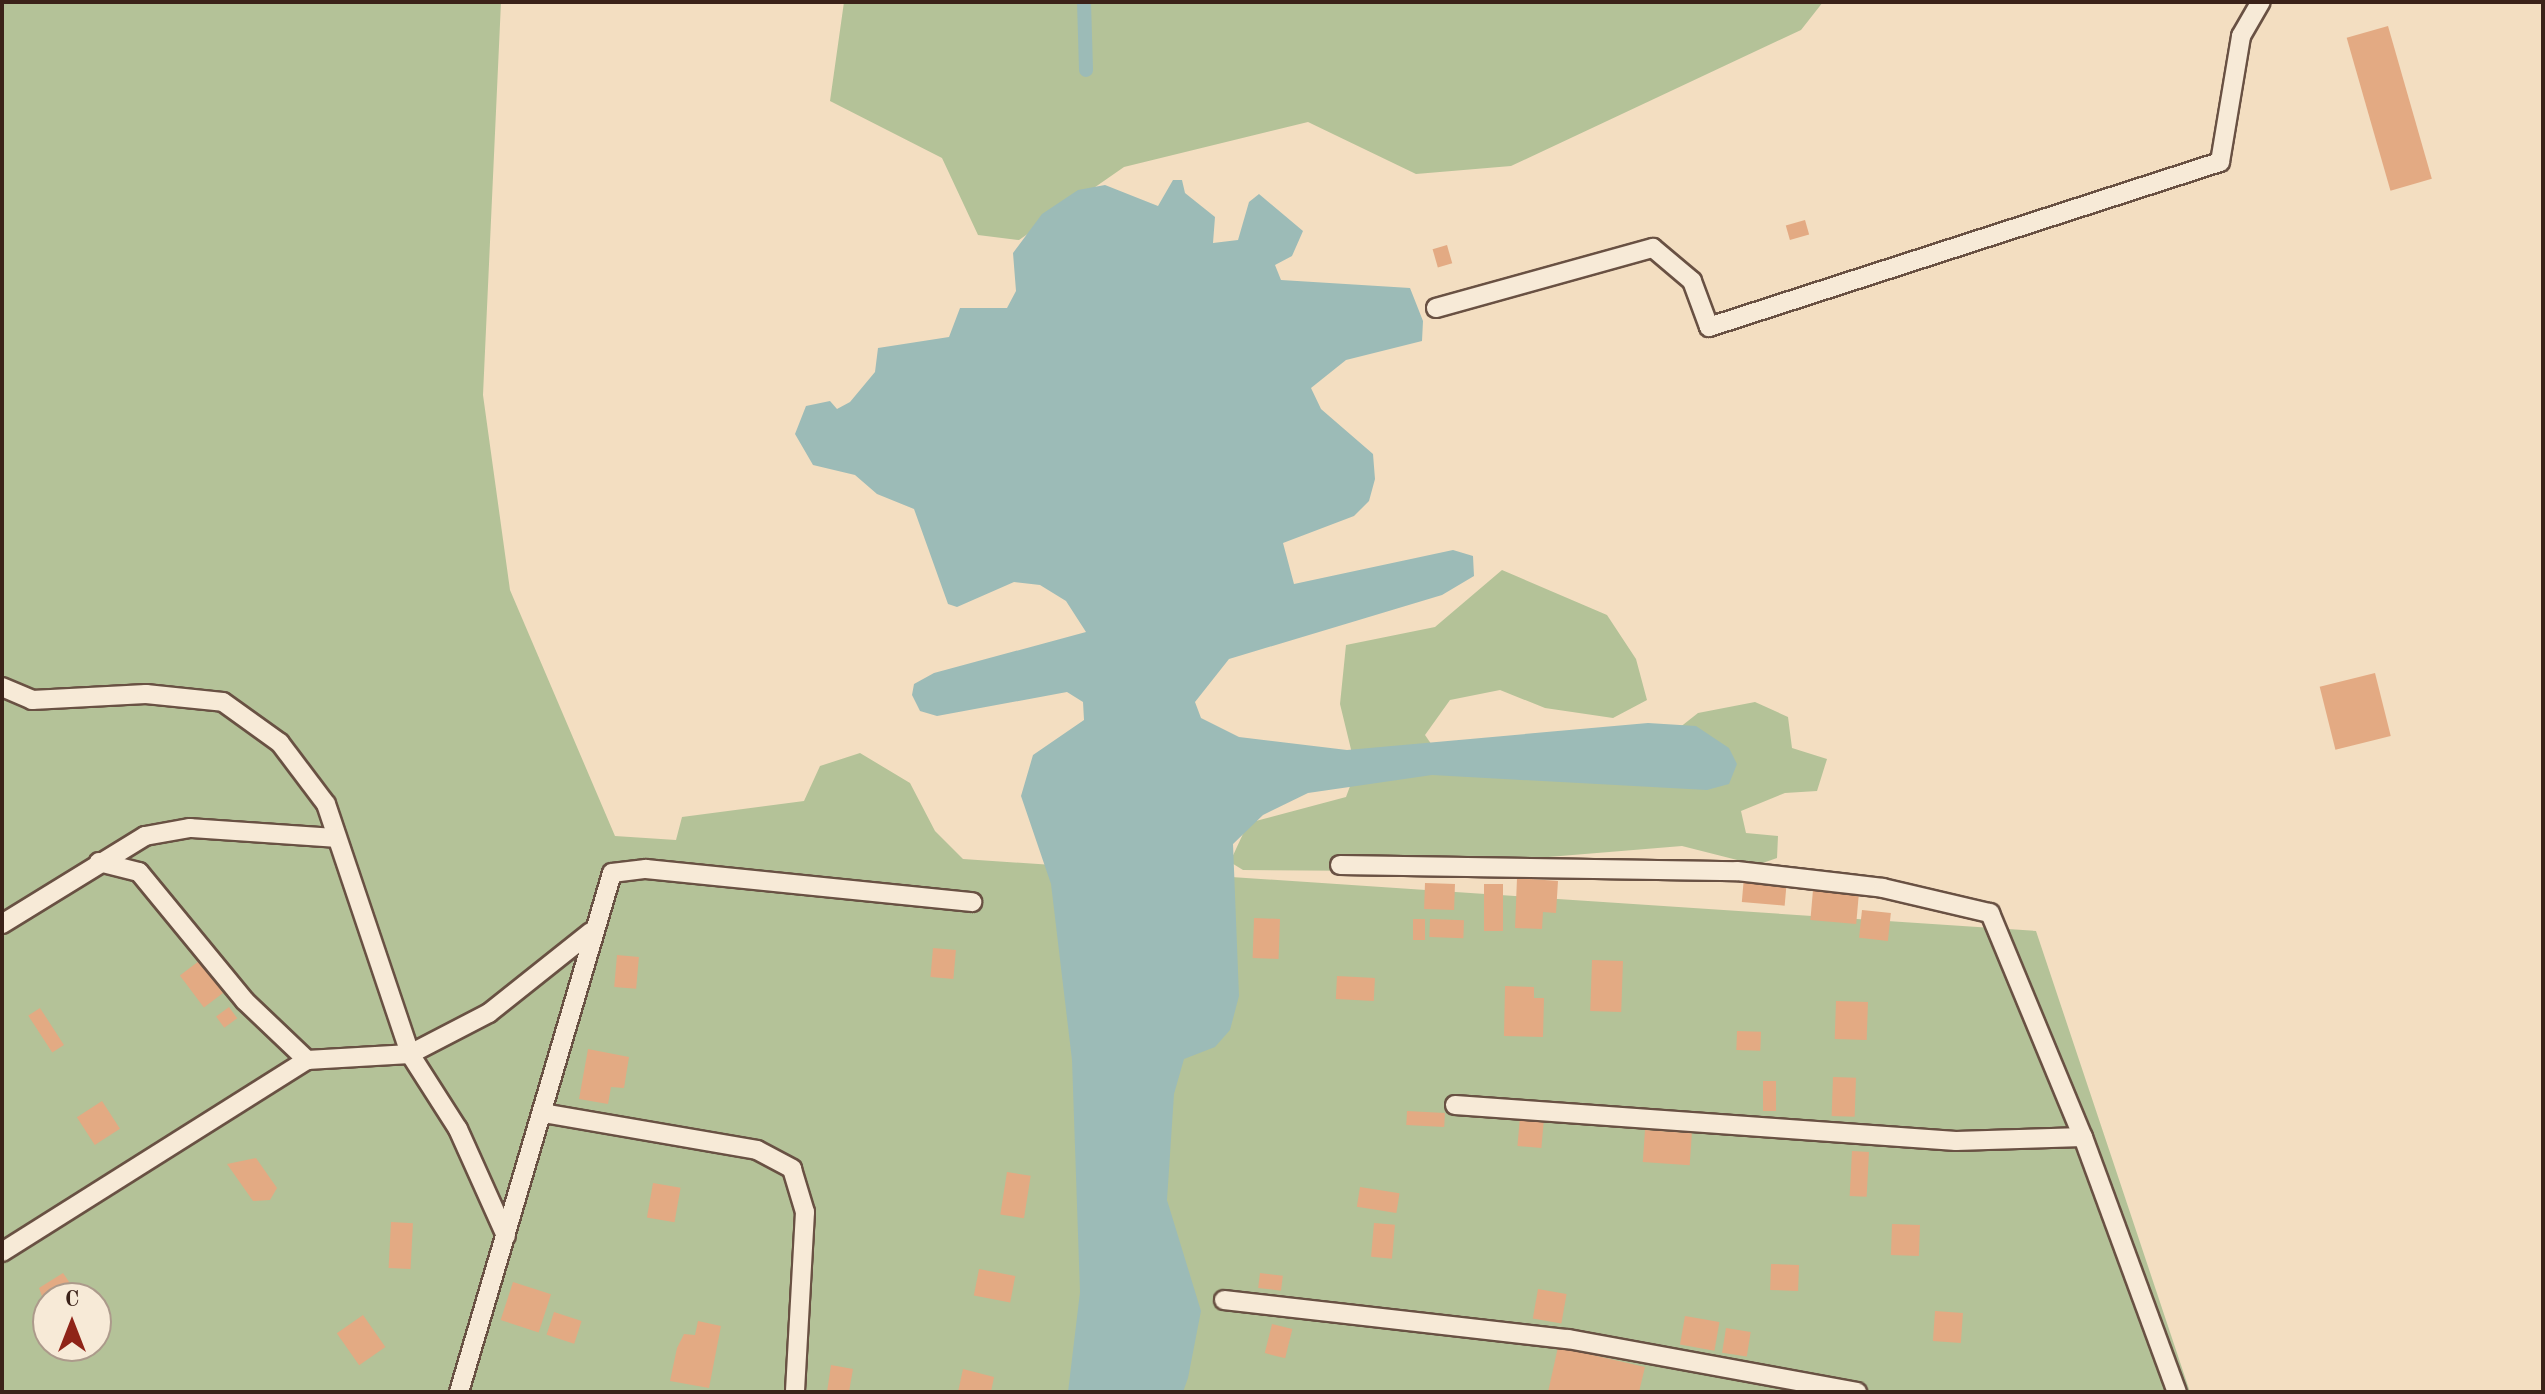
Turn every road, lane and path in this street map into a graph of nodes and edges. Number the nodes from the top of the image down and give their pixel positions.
1 (2261, 2) edge
2 (1436, 308) dead end
3 (2, 687) edge
4 (337, 838) junction
5 (99, 862) junction
6 (1340, 865) dead end
7 (972, 902) dead end
8 (2, 924) edge
9 (591, 932) junction
10 (410, 1054) junction
11 (307, 1060) junction
12 (1455, 1105) dead end
13 (543, 1113) junction
14 (2083, 1137) junction
15 (506, 1236) junction
16 (2, 1252) edge
17 (1224, 1300) dead end
18 (459, 1392) edge
19 (795, 1392) edge
20 (1857, 1392) edge
21 (2177, 1392) edge

1 - 2 lane
3 - 4 lane
4 - 5 lane
4 - 10 lane
5 - 8 lane
5 - 11 lane
6 - 14 lane
7 - 9 lane
9 - 10 lane
9 - 13 lane
10 - 11 lane
10 - 15 lane
11 - 16 lane
12 - 14 lane
13 - 15 lane
13 - 19 lane
14 - 21 lane
15 - 18 lane
17 - 20 lane

